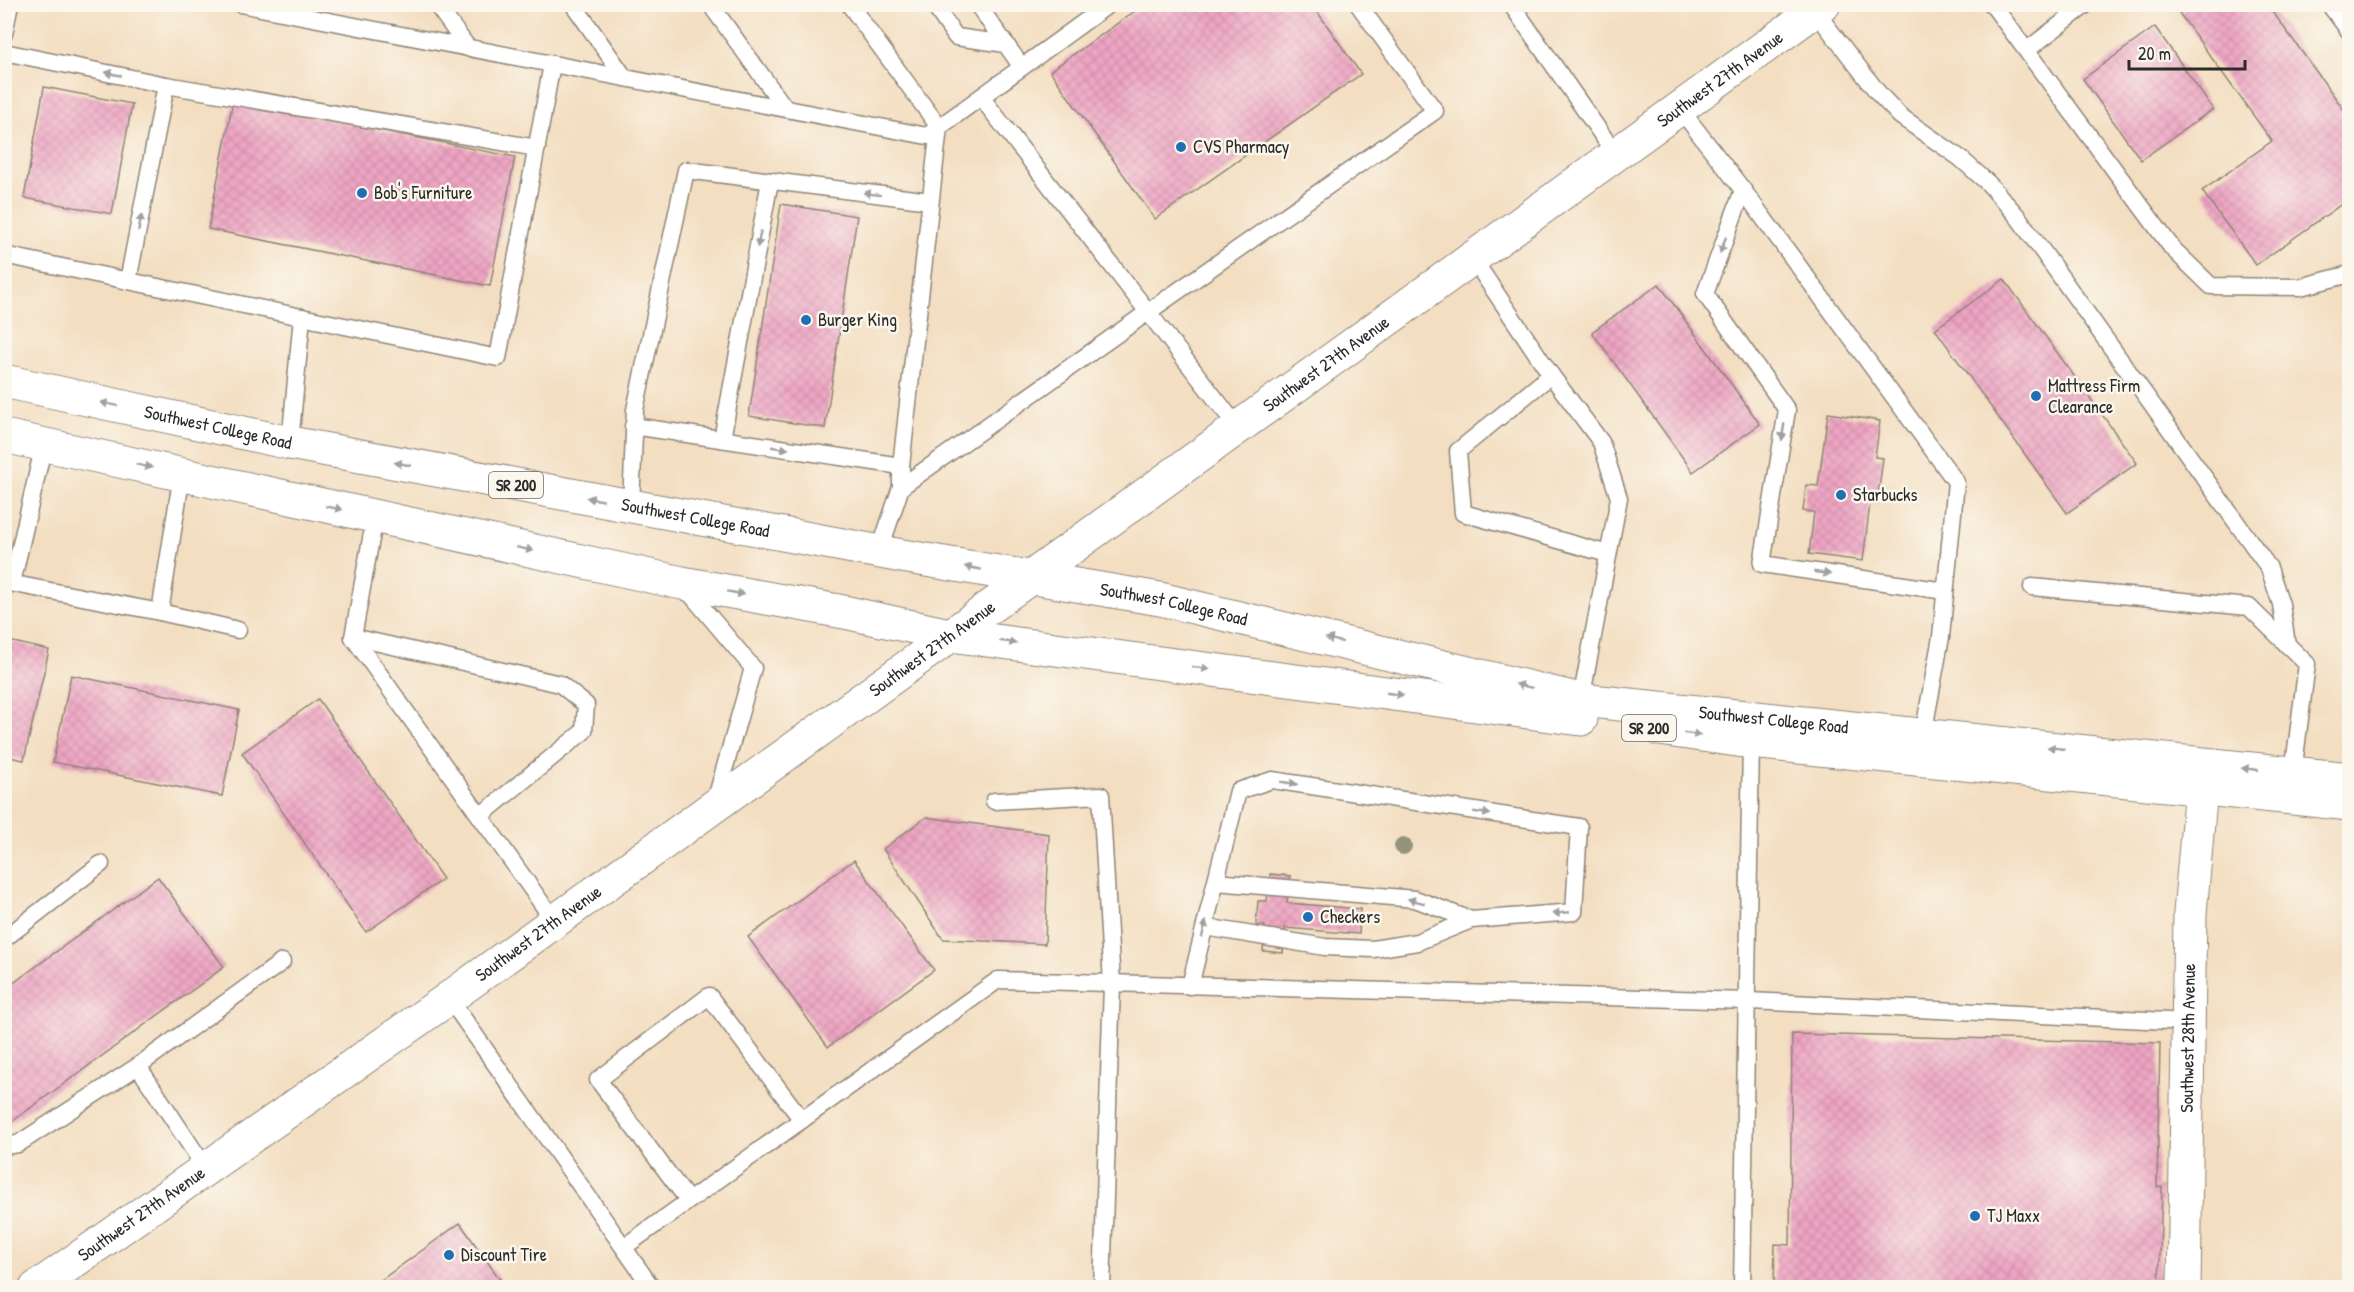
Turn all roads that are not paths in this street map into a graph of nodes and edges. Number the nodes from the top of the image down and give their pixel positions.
1 (10, 4) edge
2 (240, 4) edge
3 (306, 4) edge
4 (436, 4) edge
5 (573, 4) edge
6 (710, 4) edge
7 (849, 4) edge
8 (933, 4) edge
9 (977, 4) edge
10 (1109, 4) edge
11 (1358, 4) edge
12 (1511, 4) edge
13 (1992, 4) edge
14 (2087, 4) edge
15 (2329, 4) edge
16 (1819, 8) edge
17 (316, 19) junction
18 (2349, 32) edge
19 (4, 34) edge
20 (1006, 44) junction
21 (468, 48) junction
22 (2027, 50) junction
23 (4, 52) edge
24 (552, 64) junction
25 (1022, 67) junction
26 (626, 78) junction
27 (166, 85) junction
28 (981, 97) junction
29 (785, 108) junction
30 (1680, 109) junction
31 (939, 127) junction
32 (537, 148) junction
33 (1616, 155) junction
34 (770, 181) junction
35 (1743, 190) junction
36 (930, 201) junction
37 (4, 255) edge
38 (1473, 259) junction
39 (2349, 274) edge
40 (128, 280) junction
41 (1148, 312) junction
42 (302, 317) junction
43 (1551, 375) junction
44 (4, 381) edge
45 (633, 426) junction
46 (1239, 429) junction
47 (4, 436) edge
48 (722, 439) junction
49 (290, 443) junction
50 (44, 444) junction
51 (901, 466) junction
52 (182, 474) junction
53 (902, 487) junction
54 (631, 506) junction
55 (375, 517) junction
56 (879, 552) junction
57 (1608, 554) junction
58 (1030, 578) junction
59 (8, 582) edge
60 (682, 584) junction
61 (2032, 587) dead end
62 (1945, 591) junction
63 (160, 612) junction
64 (238, 630) dead end
65 (950, 635) junction
66 (353, 637) junction
67 (2287, 645) junction
68 (1581, 700) junction
69 (1923, 735) junction
70 (1751, 742) junction
71 (2293, 773) junction
72 (2349, 779) edge
73 (2201, 789) junction
74 (994, 801) dead end
75 (2349, 804) edge
76 (713, 808) junction
77 (480, 816) junction
78 (101, 864) dead end
79 (1216, 882) junction
80 (1471, 920) junction
81 (555, 922) junction
82 (1205, 927) junction
83 (4, 939) edge
84 (282, 962) dead end
85 (1112, 984) junction
86 (1190, 986) junction
87 (449, 998) junction
88 (1749, 1001) junction
89 (2189, 1022) junction
90 (138, 1066) junction
91 (802, 1120) junction
92 (4, 1146) edge
93 (206, 1169) junction
94 (688, 1200) junction
95 (624, 1247) junction
96 (36, 1287) edge
97 (652, 1287) edge
98 (1102, 1287) edge
99 (1742, 1287) edge
100 (2184, 1287) edge

1 - 19 lane
2 - 17 lane
3 - 17 lane
4 - 21 lane
5 - 26 lane
6 - 29 lane
7 - 31 lane
8 - 20 lane
9 - 20 lane
10 - 25 lane
11 - 41 lane
12 - 33 lane
13 - 22 lane
14 - 22 lane
15 - 18 lane
16 - 30 main road, Southwest 27th Avenue
16 - 67 lane
17 - 21 lane
20 - 25 lane
21 - 24 lane
22 - 39 lane
27 -> 23 lane
24 - 26 lane
24 - 32 lane
25 - 28 lane
26 - 29 lane
27 - 32 lane
40 -> 27 lane
28 - 31 lane
28 - 41 lane
29 - 31 lane
30 - 33 main road, Southwest 27th Avenue
30 - 35 lane
31 - 36 lane
32 - 42 lane
33 - 38 main road, Southwest 27th Avenue
36 -> 34 lane
34 - 45 lane
34 -> 48 lane
35 - 62 lane
35 -> 62 lane
36 - 51 lane
37 - 40 lane
38 - 43 lane
38 - 46 main road, Southwest 27th Avenue
40 - 42 lane
41 - 46 lane
41 - 53 lane
42 - 49 lane
43 - 57 lane
43 - 57 lane
49 -> 44 main road, Southwest College Road / SR 200
45 - 48 lane
45 - 54 lane
46 - 58 main road, Southwest 27th Avenue
47 - 50 main road, Southwest College Road / SR 200
48 -> 51 lane
54 -> 49 main road, Southwest College Road / SR 200
50 -> 52 main road, Southwest College Road / SR 200
50 - 59 lane
51 - 53 lane
52 -> 55 main road, Southwest College Road / SR 200
52 - 63 lane
53 - 56 lane
54 - 56 main road, Southwest College Road / SR 200
55 -> 60 main road, Southwest College Road / SR 200
55 - 66 lane
58 -> 56 main road, Southwest College Road / SR 200
57 - 68 lane
58 - 65 main road, Southwest 27th Avenue
68 -> 58 main road, Southwest College Road / SR 200
59 - 63 lane
60 -> 65 main road, Southwest College Road / SR 200
60 - 76 lane
61 - 67 lane
62 - 69 lane
63 - 64 lane
65 -> 70 main road, Southwest College Road / SR 200
65 - 76 main road, Southwest 27th Avenue
66 - 77 lane
66 - 77 lane
67 - 71 lane
68 - 69 main road, Southwest College Road / SR 200
71 -> 69 main road, Southwest College Road / SR 200
70 - 73 main road, Southwest College Road / SR 200
70 - 88 lane
71 - 72 main road, Southwest College Road / SR 200
73 - 75 main road, Southwest College Road / SR 200
73 - 89 main road, Southwest 28th Avenue
74 - 85 lane
76 - 81 main road, Southwest 27th Avenue
77 - 81 lane
78 - 83 lane
80 -> 79 lane
79 -> 80 lane
79 - 82 lane
80 - 82 lane
81 - 87 main road, Southwest 27th Avenue
86 -> 82 lane
84 - 90 lane
85 - 86 lane
85 - 91 lane
85 - 98 lane
86 - 88 lane
87 - 93 main road, Southwest 27th Avenue
87 - 95 lane
88 - 89 lane
88 - 99 lane
89 - 100 main road, Southwest 28th Avenue
90 - 92 lane
90 - 93 lane
91 - 94 lane
91 - 94 lane
93 - 96 main road, Southwest 27th Avenue
94 - 95 lane
95 - 97 lane

